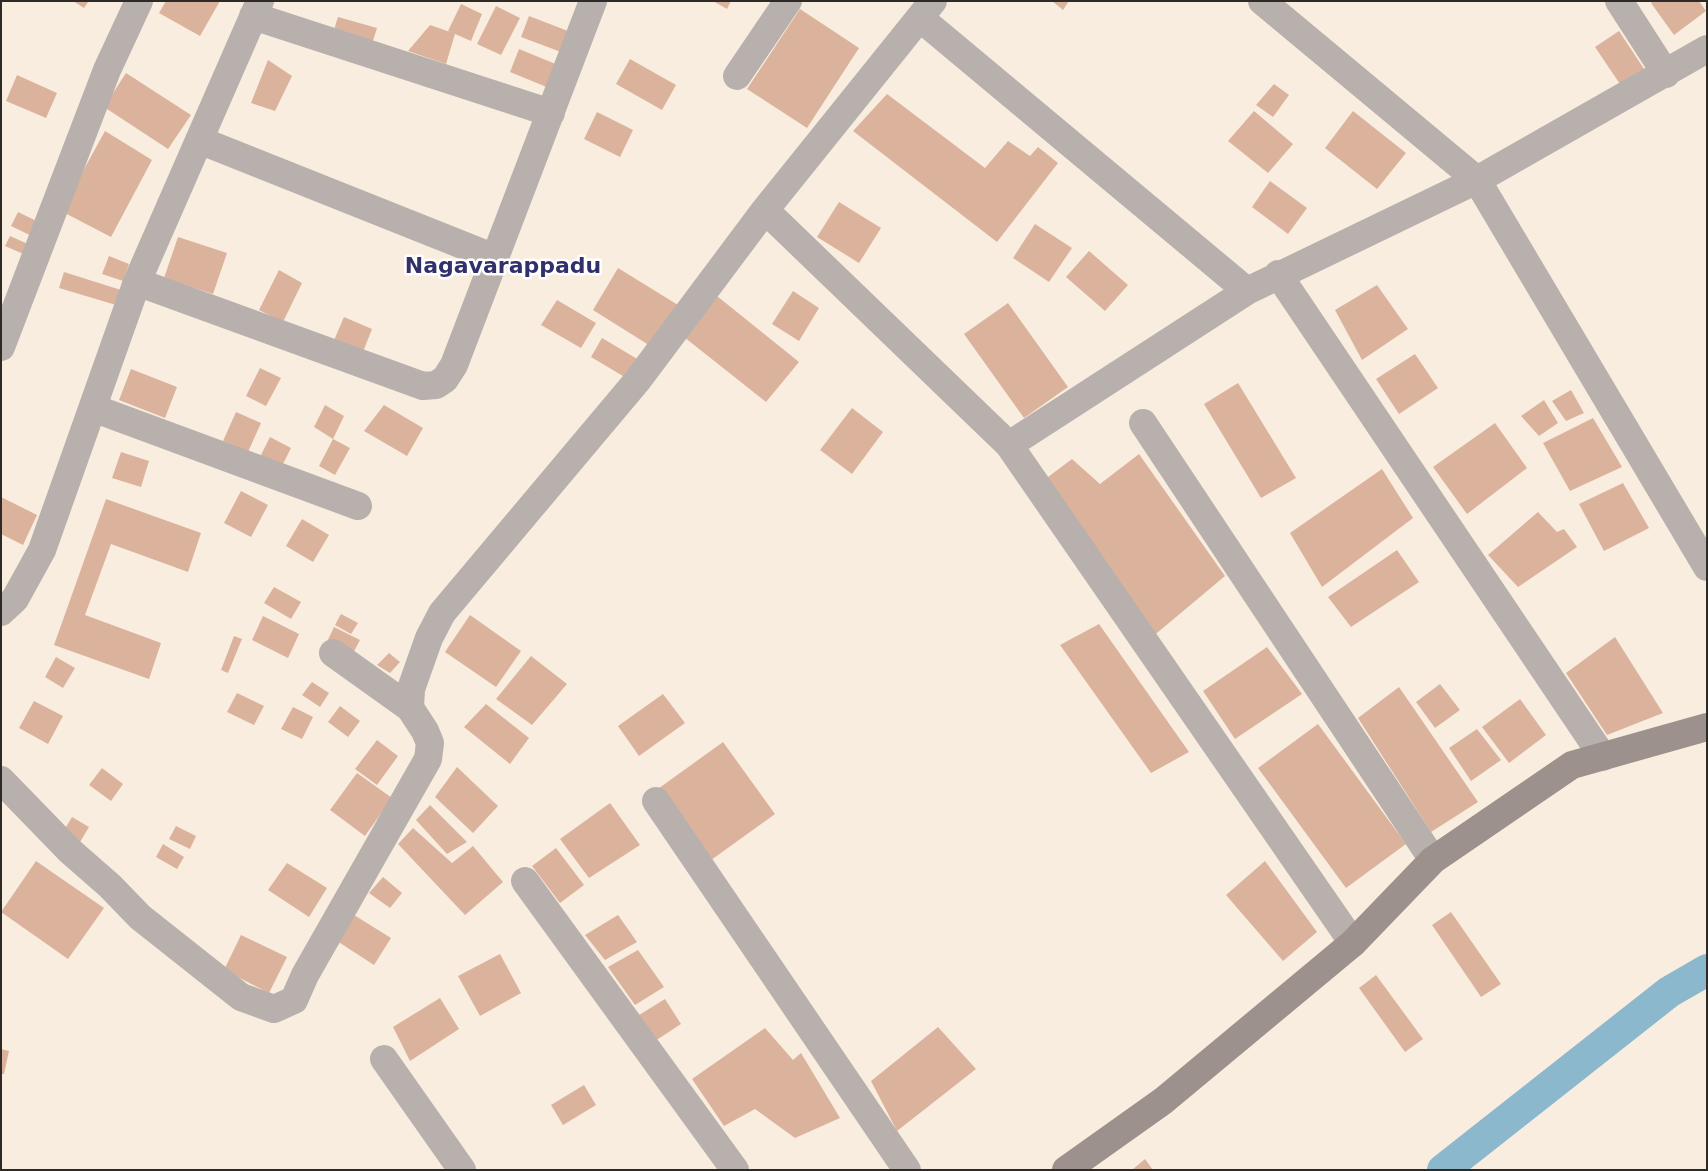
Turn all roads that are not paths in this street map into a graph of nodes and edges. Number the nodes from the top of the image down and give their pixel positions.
1 (139, 1) edge
2 (593, 1) edge
3 (788, 1) edge
4 (1262, 1) edge
5 (1619, 1) edge
6 (256, 8) edge
7 (927, 10) edge
8 (1707, 49) edge
9 (1666, 74) junction
10 (737, 76) dead end
11 (551, 113) junction
12 (199, 140) junction
13 (1477, 180) junction
14 (765, 210) junction
15 (495, 258) junction
16 (1278, 274) junction
17 (137, 282) junction
18 (1246, 291) junction
19 (1, 347) edge
20 (93, 408) junction
21 (1143, 423) dead end
22 (1009, 445) junction
23 (358, 506) dead end
24 (1707, 567) edge
25 (1, 612) edge
26 (333, 653) dead end
27 (410, 708) junction
28 (1707, 727) edge
29 (1603, 757) junction
30 (1, 780) edge
31 (656, 801) dead end
32 (1433, 860) junction
33 (525, 881) dead end
34 (1353, 943) junction
35 (384, 1059) dead end
36 (462, 1170) edge
37 (735, 1170) edge
38 (907, 1170) edge
39 (1066, 1170) edge

1 - 19 street
2 - 11 street
3 - 10 street
4 - 13 street
5 - 9 street
6 - 11 street
6 - 12 street
7 - 14 street
7 - 18 street
8 - 9 street
9 - 13 street
11 - 15 street
12 - 15 street
12 - 17 street
13 - 16 street
13 - 24 street
14 - 22 street
14 - 27 street
15 - 17 street
16 - 18 street
16 - 29 street
17 - 20 street
18 - 22 street
20 - 23 street
20 - 25 street
21 - 32 street
22 - 34 street
26 - 27 street
27 - 30 street
28 - 29 main road
29 - 32 main road
31 - 38 street
32 - 34 main road
33 - 37 street
34 - 39 main road
35 - 36 street

